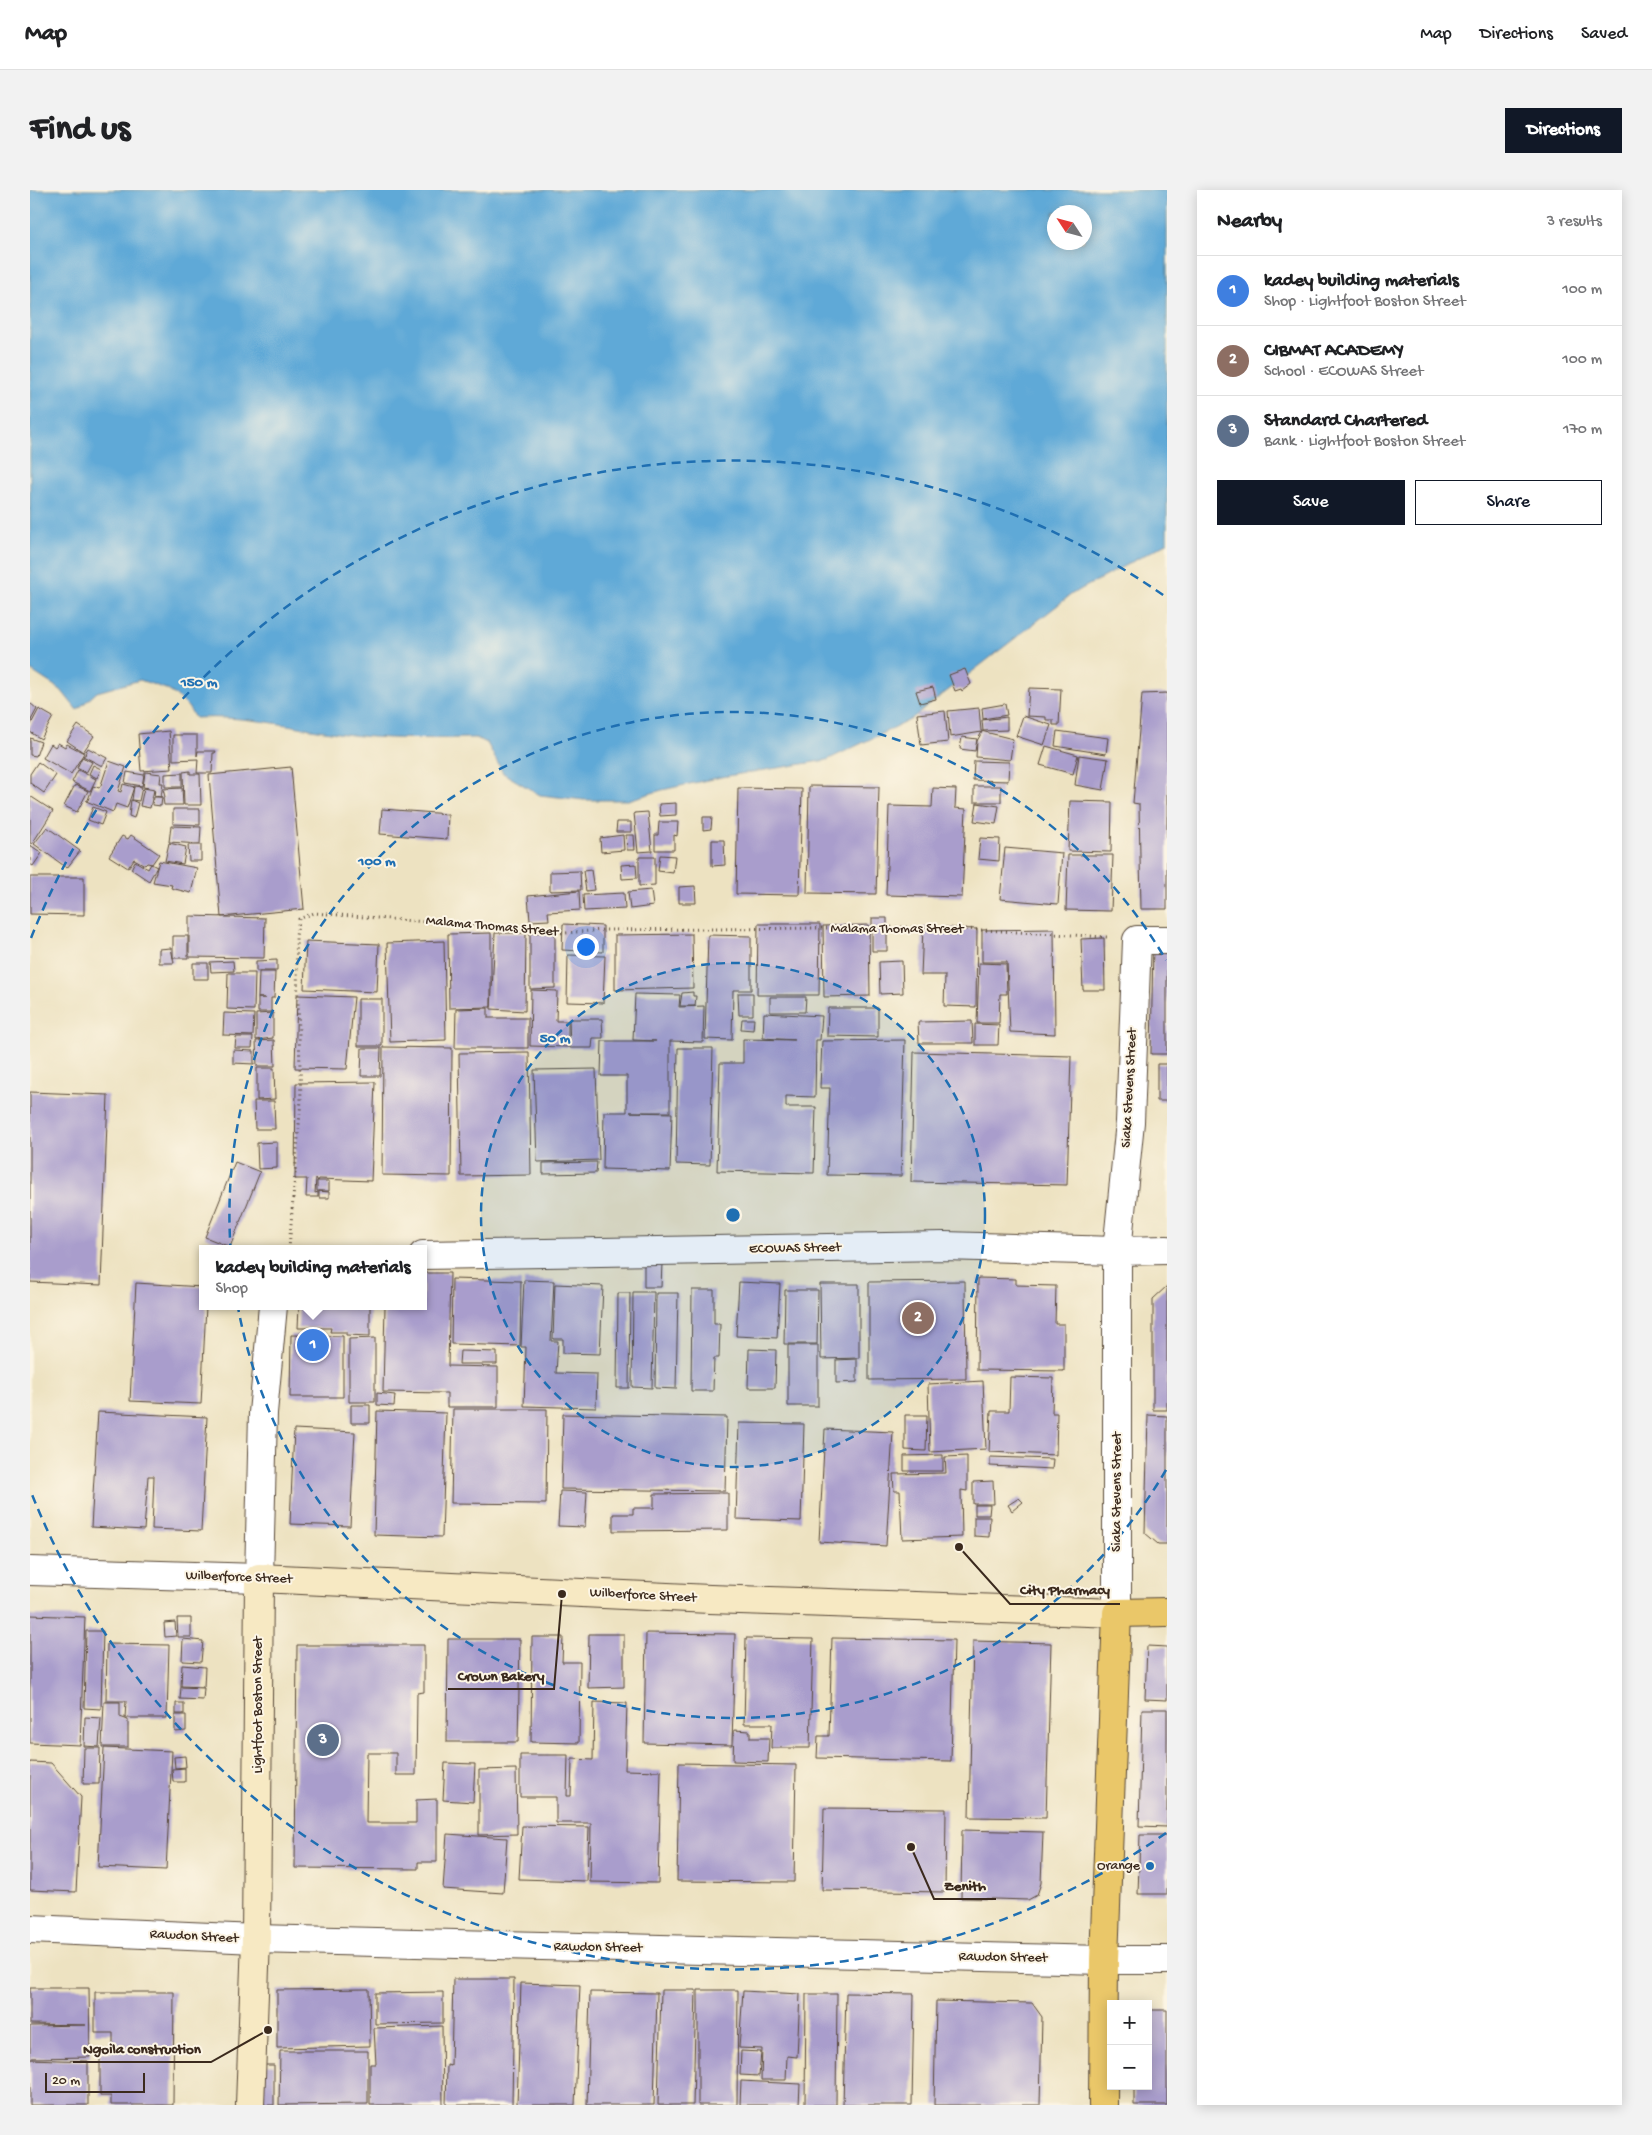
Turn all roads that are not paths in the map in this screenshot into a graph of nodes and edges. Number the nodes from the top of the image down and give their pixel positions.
1 (1167, 940) edge
2 (1167, 1250) edge
3 (1117, 1251) junction
4 (427, 1254) edge
5 (273, 1310) edge
6 (30, 1571) edge
7 (259, 1578) junction
8 (1167, 1612) edge
9 (1117, 1613) junction
10 (30, 1929) edge
11 (256, 1939) junction
12 (1104, 1960) junction
13 (1167, 1960) edge
14 (250, 2105) edge
15 (1104, 2105) edge

1 - 3 street, Siaka Stevens Street
2 - 3 street, ECOWAS Street
3 - 4 street, ECOWAS Street
3 - 9 street, Siaka Stevens Street
5 - 7 street, Lightfoot Boston Street
6 - 7 street, Wilberforce Street
7 - 9 main road, Wilberforce Street
7 - 11 main road, Lightfoot Boston Street
8 - 9 main road, Wilberforce Street
9 - 12 main road, Siaka Stevens Street
10 - 11 street, Rawdon Street
11 - 12 street, Rawdon Street
11 - 14 main road, Lightfoot Boston Street
12 - 13 street, Rawdon Street
12 - 15 main road, Siaka Stevens Street

